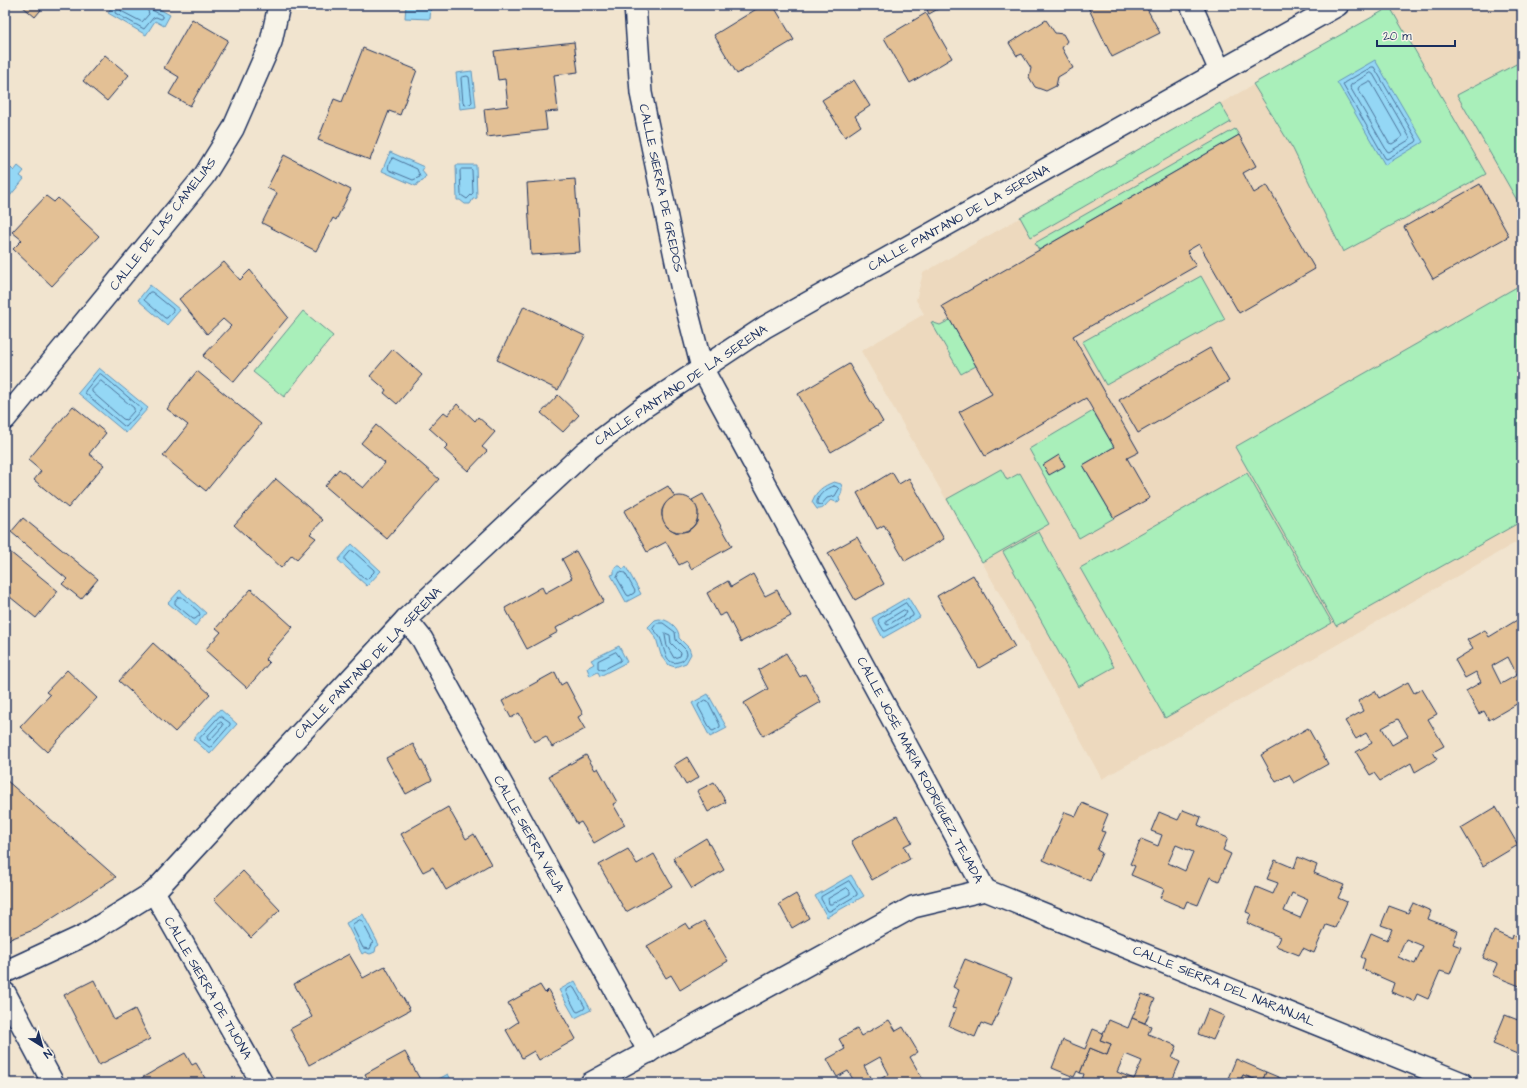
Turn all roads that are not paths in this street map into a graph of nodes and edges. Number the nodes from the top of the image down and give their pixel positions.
1 (279, 5) edge
2 (635, 5) edge
3 (1191, 5) edge
4 (1338, 5) edge
5 (1220, 71) junction
6 (702, 368) junction
7 (5, 419) edge
8 (406, 620) junction
9 (985, 890) junction
10 (154, 892) junction
11 (5, 972) edge
12 (5, 993) edge
13 (649, 1052) junction
14 (53, 1083) edge
15 (262, 1083) edge
16 (591, 1083) edge
17 (1462, 1083) edge

1 - 7 street, CALLE DE LAS CAMELIAS
2 - 6 street, CALLE SIERRA DE GREDOS
3 - 5 street
4 - 5 street, CALLE PANTANO DE LA SERENA
5 - 6 street, CALLE PANTANO DE LA SERENA
6 - 8 street, CALLE PANTANO DE LA SERENA
6 - 9 street, CALLE JOSÉ MARÍA RODRÍGUEZ TEJADA
8 - 10 street, CALLE PANTANO DE LA SERENA
8 - 13 street, CALLE SIERRA VIEJA
9 - 13 street, CALLE JOSÉ MARÍA RODRÍGUEZ TEJADA
9 - 17 street, CALLE SIERRA DEL NARANJAL
10 - 11 street, CALLE PANTANO DE LA SERENA
10 - 15 street, CALLE SIERRA DE TIJONA
12 - 14 street
13 - 16 street, CALLE JOSÉ MARÍA RODRÍGUEZ TEJADA

